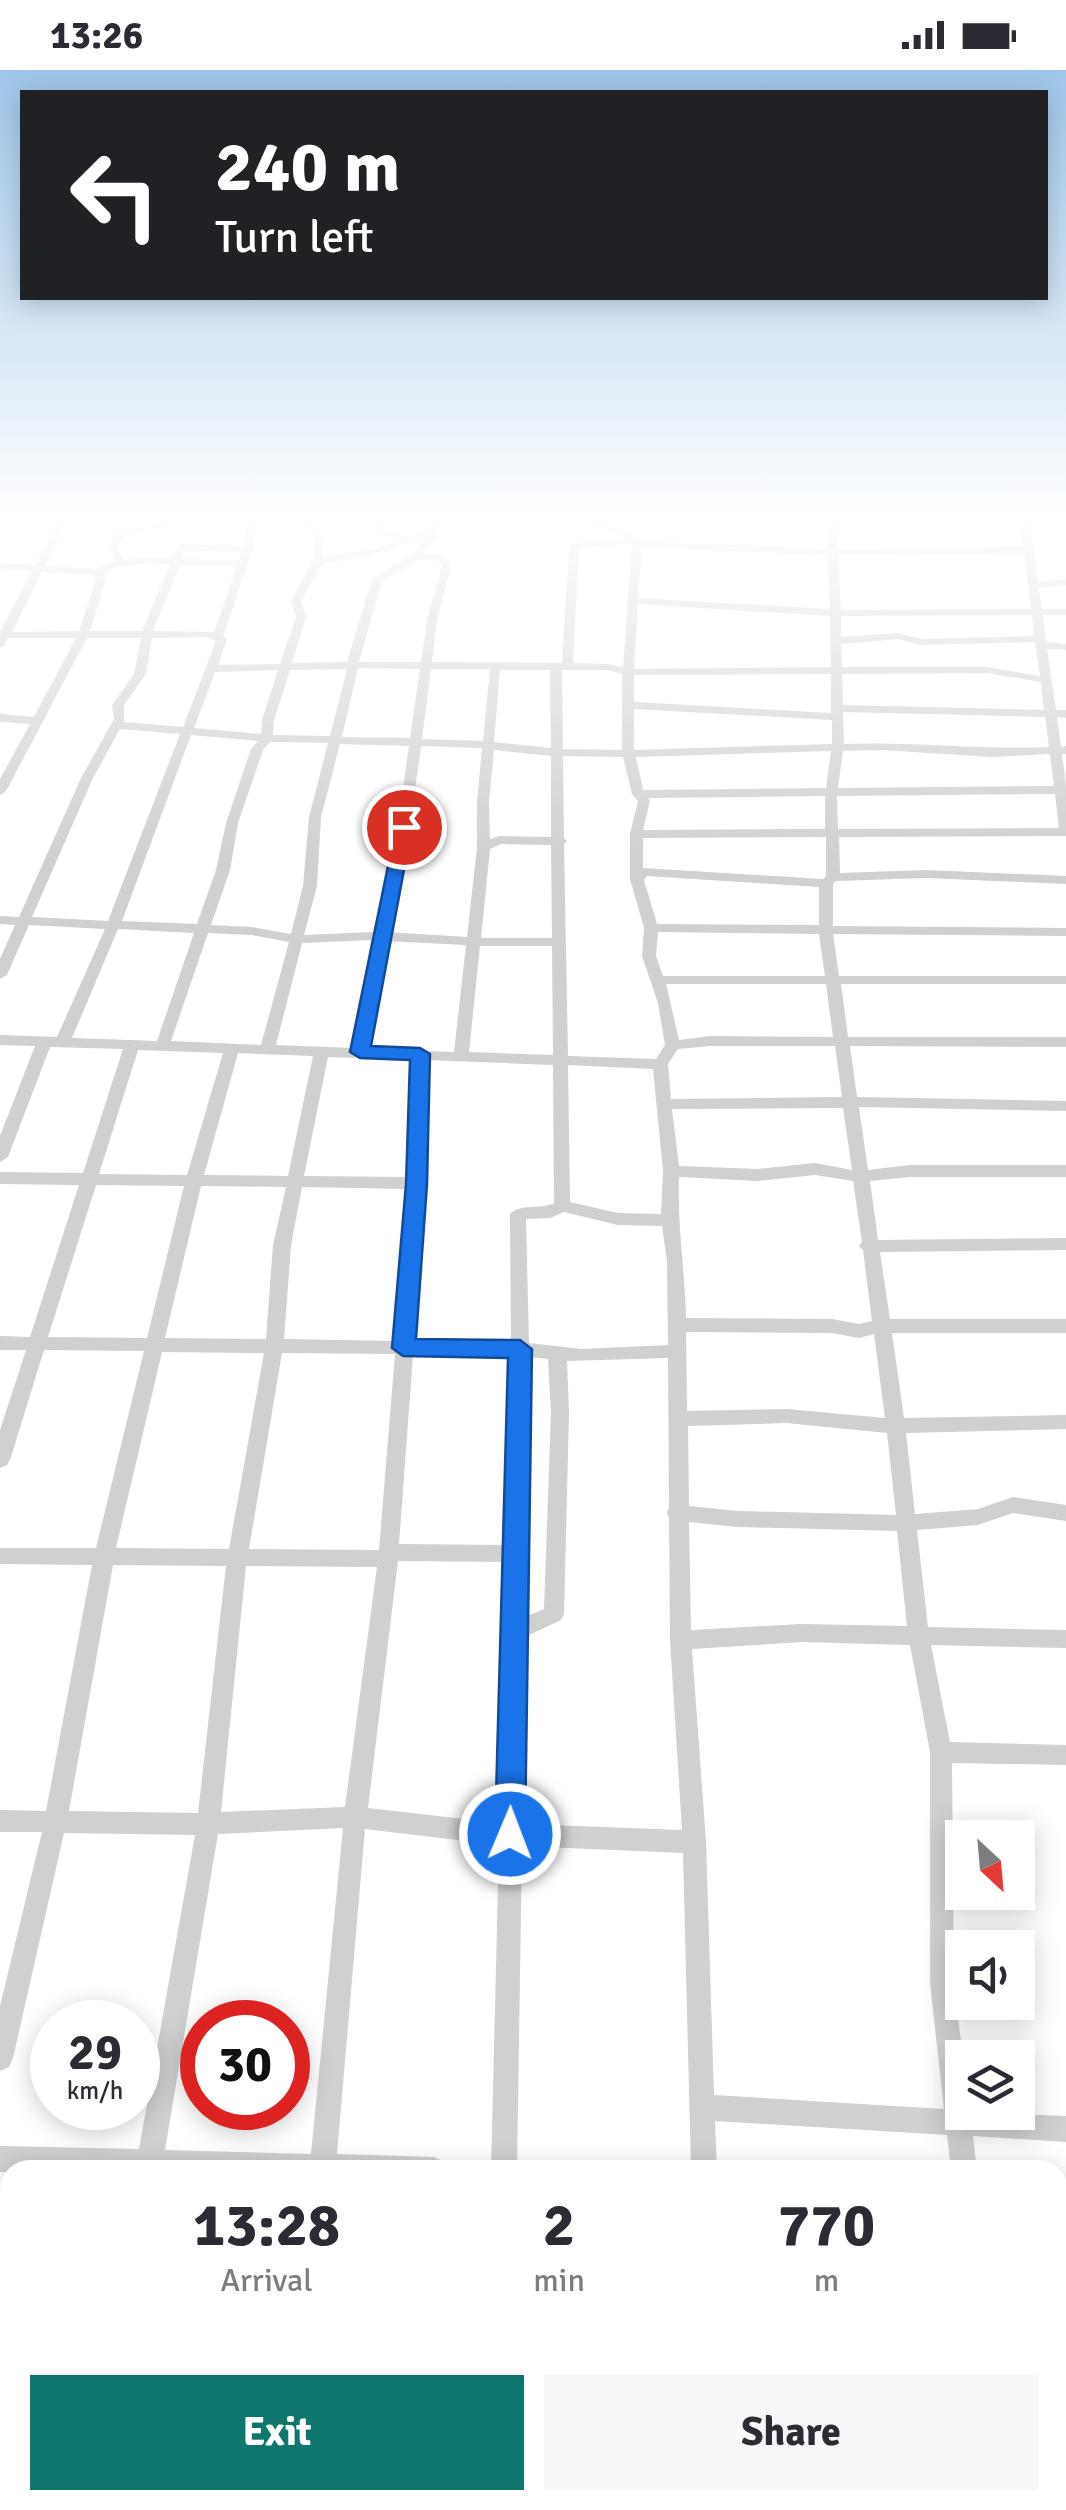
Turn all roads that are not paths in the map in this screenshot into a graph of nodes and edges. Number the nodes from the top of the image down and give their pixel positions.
1 (85, 631) edge
2 (149, 631) edge
3 (219, 631) edge
4 (297, 631) edge
5 (362, 631) edge
6 (431, 631) edge
7 (565, 631) edge
8 (631, 631) edge
9 (835, 631) edge
10 (1040, 631) edge
11 (84, 634) junction
12 (150, 634) junction
13 (218, 635) junction
14 (2, 638) edge
15 (835, 641) junction
16 (1041, 642) junction
17 (1066, 647) edge
18 (352, 665) junction
19 (286, 666) junction
20 (561, 666) junction
21 (427, 667) junction
22 (213, 669) junction
23 (495, 670) junction
24 (628, 672) junction
25 (835, 674) junction
26 (1046, 680) junction
27 (626, 705) junction
28 (836, 713) junction
29 (1050, 713) junction
30 (1066, 714) edge
31 (0, 718) edge
32 (39, 721) junction
33 (116, 725) junction
34 (188, 733) junction
35 (267, 738) junction
36 (335, 740) junction
37 (412, 742) junction
38 (487, 745) junction
39 (838, 748) junction
40 (1061, 750) edge
41 (558, 752) junction
42 (630, 754) junction
43 (1063, 790) edge
44 (0, 791) edge
45 (638, 794) junction
46 (831, 794) junction
47 (1066, 831) edge
48 (636, 834) junction
49 (832, 834) junction
50 (561, 841) junction
51 (484, 847) junction
52 (637, 879) junction
53 (830, 880) junction
54 (1066, 880) edge
55 (0, 920) edge
56 (20, 921) junction
57 (114, 922) junction
58 (203, 928) junction
59 (651, 928) junction
60 (826, 931) junction
61 (1066, 932) edge
62 (379, 936) junction
63 (296, 939) junction
64 (474, 942) junction
65 (557, 942) junction
66 (0, 975) edge
67 (657, 980) junction
68 (1066, 980) edge
69 (834, 982) junction
70 (842, 1038) junction
71 (0, 1040) edge
72 (44, 1042) junction
73 (62, 1042) junction
74 (1066, 1042) edge
75 (132, 1045) junction
76 (673, 1045) junction
77 (162, 1046) junction
78 (232, 1048) junction
79 (268, 1048) junction
80 (322, 1051) junction
81 (360, 1052) junction
82 (420, 1054) junction
83 (461, 1056) junction
84 (561, 1060) junction
85 (660, 1064) junction
86 (850, 1102) junction
87 (666, 1104) junction
88 (1066, 1106) edge
89 (0, 1157) edge
90 (671, 1171) junction
91 (1066, 1171) edge
92 (860, 1177) junction
93 (0, 1178) edge
94 (89, 1181) junction
95 (193, 1183) junction
96 (295, 1183) junction
97 (416, 1184) junction
98 (562, 1206) junction
99 (668, 1220) junction
100 (1066, 1244) edge
101 (868, 1246) junction
102 (675, 1325) junction
103 (880, 1326) junction
104 (1066, 1326) edge
105 (0, 1344) edge
106 (37, 1345) junction
107 (152, 1346) junction
108 (274, 1347) junction
109 (403, 1348) junction
110 (520, 1349) junction
111 (675, 1351) junction
112 (556, 1353) junction
113 (680, 1419) junction
114 (1066, 1422) edge
115 (896, 1426) junction
116 (0, 1460) edge
117 (677, 1512) junction
118 (1066, 1513) edge
119 (904, 1522) junction
120 (515, 1554) junction
121 (388, 1555) junction
122 (0, 1556) edge
123 (104, 1557) junction
124 (237, 1560) junction
125 (514, 1632) junction
126 (919, 1638) junction
127 (1066, 1639) edge
128 (681, 1640) junction
129 (941, 1752) junction
130 (1066, 1756) edge
131 (355, 1818) junction
132 (0, 1821) edge
133 (56, 1824) junction
134 (208, 1824) junction
135 (510, 1834) junction
136 (694, 1842) junction
137 (949, 2040) edge
138 (0, 2058) edge
139 (702, 2107) junction
140 (945, 2124) edge
141 (1035, 2128) edge
142 (1066, 2129) edge
143 (960, 2130) edge
144 (149, 2160) edge
145 (324, 2160) edge
146 (504, 2160) edge
147 (704, 2160) edge
148 (963, 2160) edge

1 - 11 street
2 - 12 street
3 - 13 street
4 - 19 street
5 - 18 street
6 - 21 street
7 - 20 street
8 - 24 street
9 - 15 street
10 - 16 street
11 - 12 street
11 - 14 street
11 - 32 street
12 - 13 street
12 - 33 street
13 - 22 street
15 - 16 street
15 - 25 street
16 - 17 street
16 - 26 street
18 - 19 street
18 - 21 street
18 - 36 street
19 - 22 street
19 - 35 street
20 - 23 street
20 - 24 street
20 - 41 street
21 - 23 street
21 - 37 street
22 - 34 street
23 - 38 street
24 - 25 street
24 - 27 street
25 - 26 street
25 - 28 street
26 - 29 street
27 - 28 street
27 - 42 street
28 - 29 street
28 - 39 street
29 - 30 street
29 - 40 street
31 - 32 street
32 - 44 street
33 - 34 street
33 - 56 street
34 - 35 street
34 - 57 street
35 - 36 street
35 - 58 street
36 - 37 street
36 - 63 street
37 - 38 street
37 - 62 street
38 - 41 street
38 - 51 street
39 - 40 street
39 - 42 street
39 - 46 street
40 - 43 street
41 - 42 street
41 - 50 street
42 - 45 street
43 - 46 street
43 - 47 street
45 - 46 street
45 - 48 street
46 - 49 street
47 - 49 street
48 - 49 street
48 - 52 street
49 - 53 street
50 - 51 street
50 - 65 street
51 - 64 street
52 - 53 street
52 - 59 street
53 - 54 street
53 - 60 street
55 - 56 street
56 - 57 street
56 - 66 street
57 - 58 street
57 - 73 street
58 - 63 street
58 - 77 street
59 - 60 street
59 - 67 street
60 - 61 street
60 - 69 street
62 - 63 street
62 - 64 street
62 - 81 street
63 - 79 street
64 - 65 street
64 - 83 street
65 - 84 street
67 - 69 street
67 - 76 street
68 - 69 street
69 - 70 street
70 - 74 street
70 - 76 street
70 - 86 street
71 - 72 street
72 - 73 street
72 - 89 street
73 - 75 street
75 - 77 street
75 - 94 street
76 - 85 street
77 - 78 street
78 - 79 street
78 - 95 street
79 - 80 street
80 - 81 street
80 - 96 street
81 - 82 street
82 - 83 street
82 - 97 street
83 - 84 street
84 - 85 street
84 - 98 street
85 - 87 street
86 - 87 street
86 - 88 street
86 - 92 street
87 - 90 street
90 - 92 street
90 - 99 street
91 - 92 street
92 - 101 street
93 - 94 street
94 - 95 street
94 - 106 street
95 - 96 street
95 - 107 street
96 - 97 street
96 - 108 street
97 - 109 street
98 - 99 street
98 - 110 street
99 - 102 street
100 - 101 street
101 - 103 street
102 - 103 street
102 - 111 street
103 - 104 street
103 - 115 street
105 - 106 street
106 - 107 street
106 - 116 street
107 - 108 street
107 - 123 street
108 - 109 street
108 - 124 street
109 - 110 street
109 - 121 street
110 - 112 street
110 - 120 street
111 - 112 street
111 - 113 street
112 - 125 street
113 - 115 street
113 - 117 street
114 - 115 street
115 - 119 street
117 - 119 street
117 - 128 street
118 - 119 street
119 - 126 street
120 - 121 street
120 - 125 street
121 - 124 street
121 - 131 street
122 - 123 street
123 - 124 street
123 - 133 street
124 - 134 street
125 - 135 street
126 - 127 street
126 - 128 street
126 - 129 street
128 - 136 street
129 - 130 street
129 - 137 street
131 - 134 street
131 - 135 street
131 - 145 street
132 - 133 street
133 - 134 street
133 - 138 street
134 - 144 street
135 - 136 street
135 - 146 street
136 - 139 street
139 - 140 street
139 - 147 street
141 - 142 street
143 - 148 street

